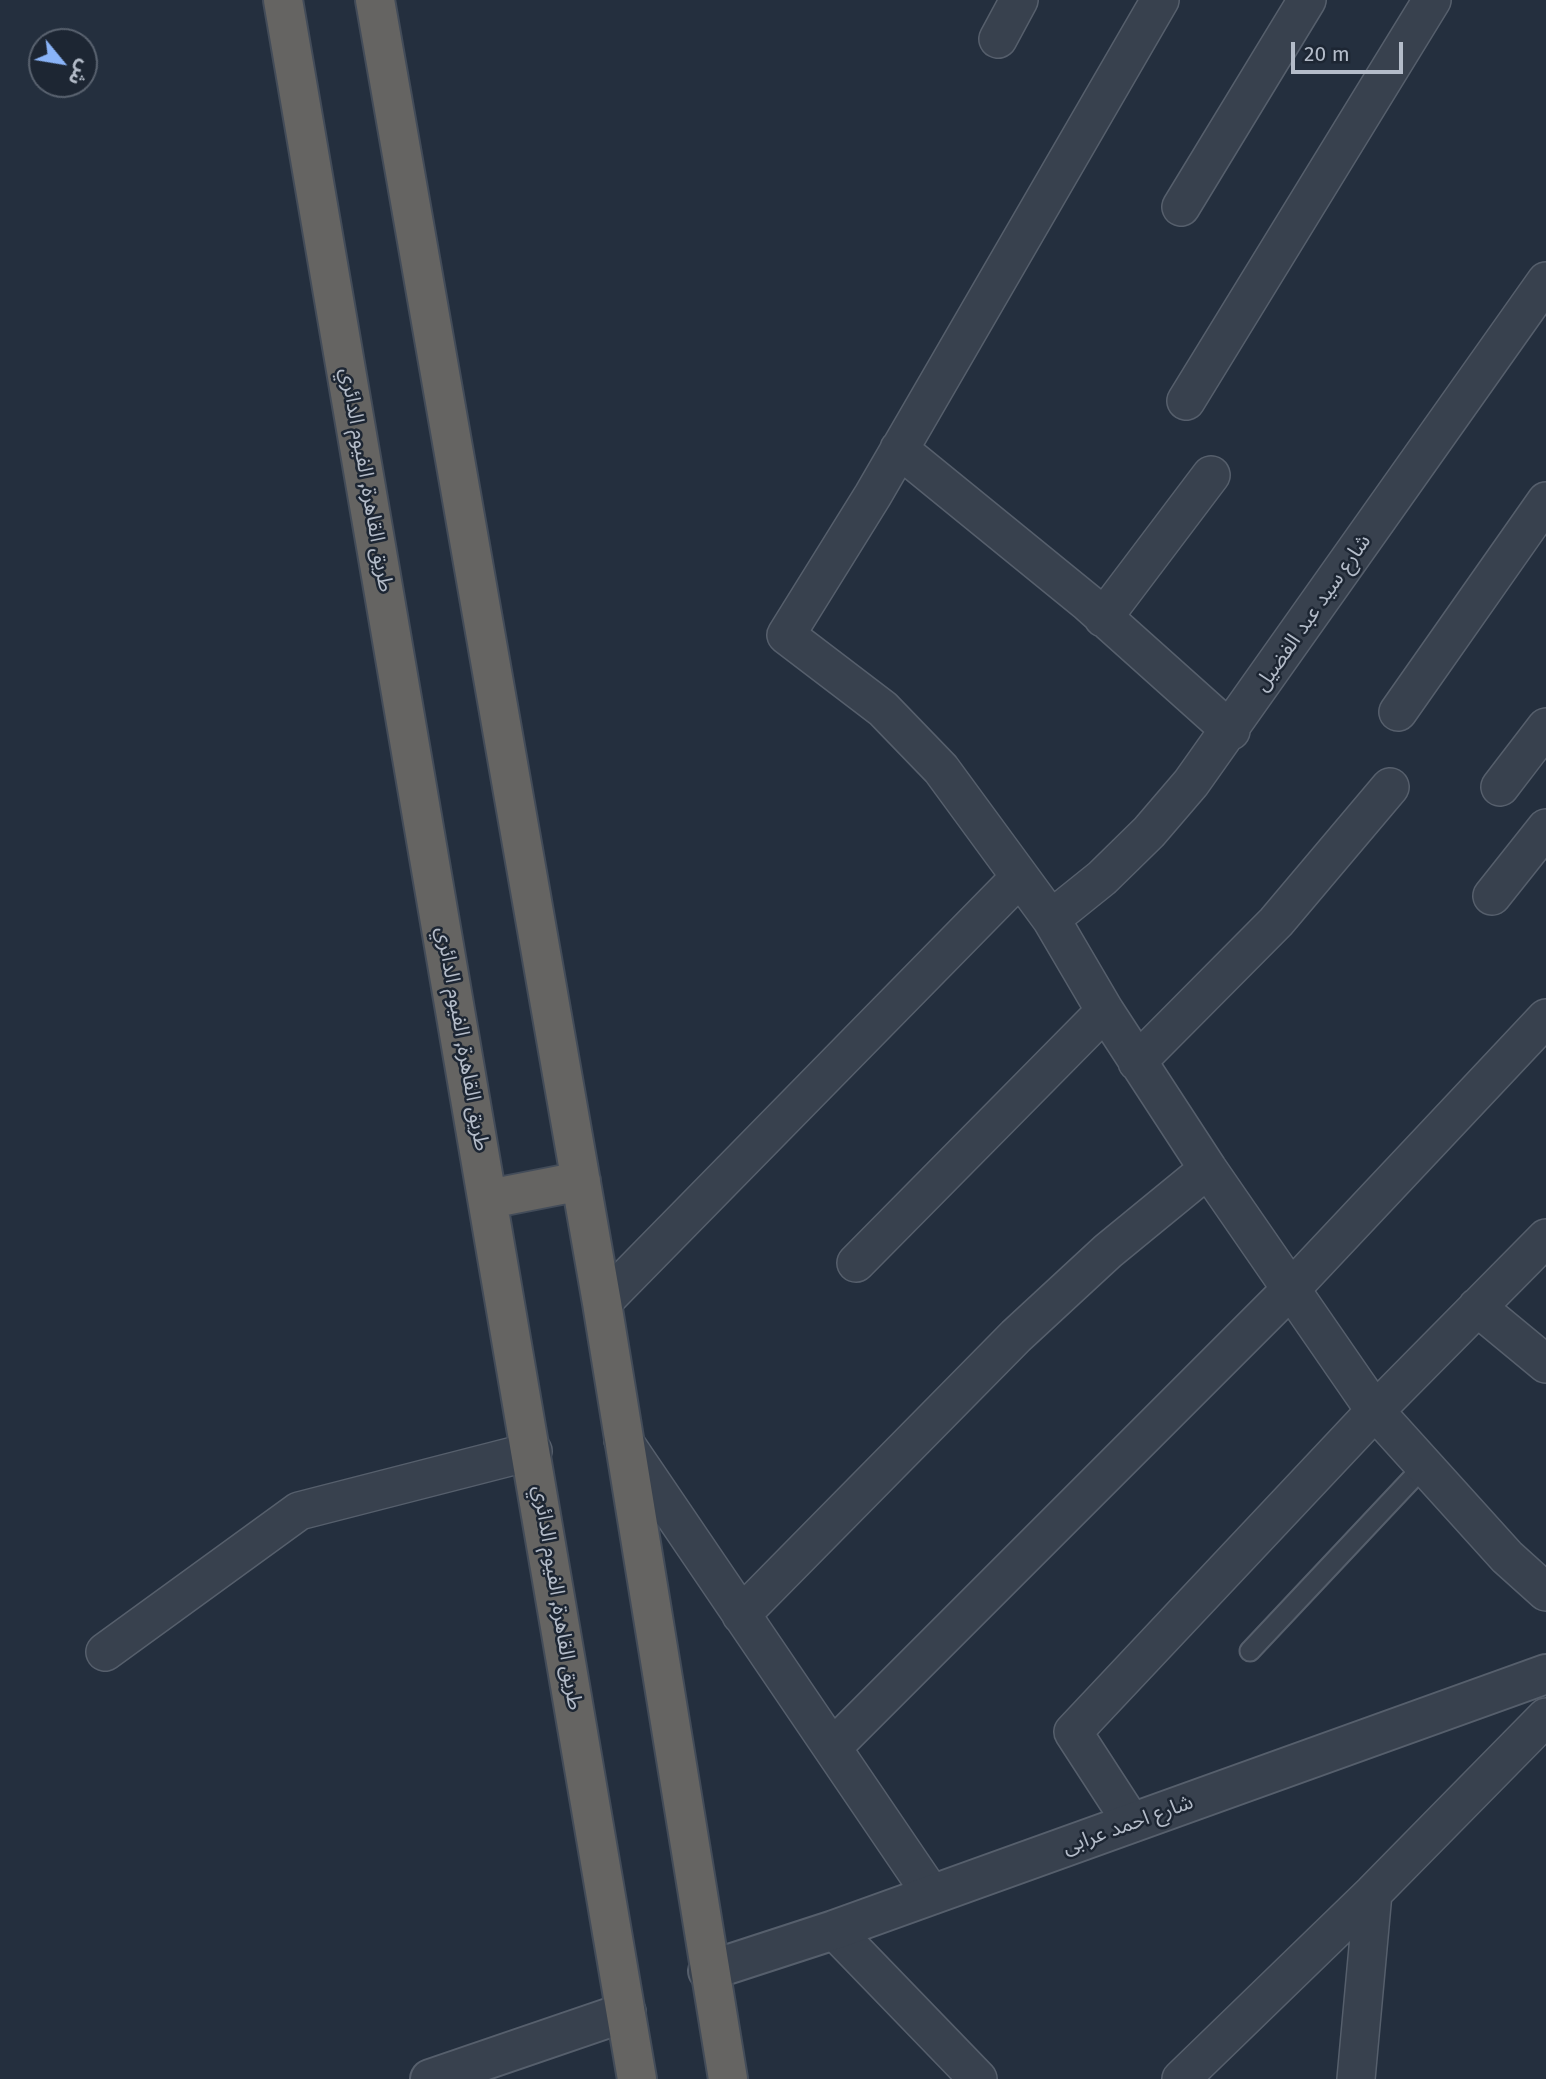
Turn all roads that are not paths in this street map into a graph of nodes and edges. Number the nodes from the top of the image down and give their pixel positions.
1 (283, 0) edge
2 (374, 0) edge
3 (1019, 0) edge
4 (1160, 0) edge
5 (1307, 0) edge
6 (1432, 0) edge
7 (998, 38) dead end
8 (1181, 207) dead end
9 (1546, 281) edge
10 (1186, 401) dead end
11 (899, 449) junction
12 (1211, 475) dead end
13 (1546, 501) edge
14 (1103, 618) junction
15 (1398, 712) dead end
16 (1546, 727) edge
17 (1231, 731) junction
18 (1390, 787) dead end
19 (1500, 787) dead end
20 (1546, 828) edge
21 (1020, 877) junction
22 (1492, 896) dead end
23 (1051, 919) junction
24 (1105, 1011) junction
25 (1546, 1018) edge
26 (1137, 1062) junction
27 (1208, 1169) junction
28 (580, 1181) junction
29 (489, 1199) junction
30 (1546, 1238) edge
31 (856, 1263) dead end
32 (1292, 1288) junction
33 (601, 1303) junction
34 (1477, 1307) junction
35 (1546, 1364) edge
36 (1376, 1410) junction
37 (623, 1440) junction
38 (533, 1451) junction
39 (1424, 1466) junction
40 (1546, 1592) edge
41 (741, 1615) junction
42 (1250, 1651) dead end
43 (105, 1652) dead end
44 (1546, 1674) edge
45 (1546, 1717) edge
46 (834, 1746) junction
47 (1132, 1823) junction
48 (1373, 1893) junction
49 (932, 1895) junction
50 (834, 1930) junction
51 (708, 1971) junction
52 (626, 2012) junction
53 (430, 2079) edge
54 (637, 2079) edge
55 (728, 2079) edge
56 (978, 2079) edge
57 (1181, 2079) edge
58 (1356, 2079) edge

1 - 29 highway, طريق القاهرة, الفيوم الدائري
2 - 28 highway
3 - 7 street
4 - 11 street
5 - 8 street
6 - 10 street
9 - 17 street, شارع سيد عبد الفضيل
11 - 14 street
11 - 21 street
12 - 14 street
13 - 15 street
14 - 17 street
16 - 19 street
17 - 23 street, شارع سيد عبد الفضيل
18 - 26 street
20 - 22 street
21 - 23 street
21 - 33 street
23 - 24 street
24 - 26 street
24 - 31 street
25 - 32 street
26 - 27 street
27 - 32 street
27 - 41 street
28 - 29 highway
28 - 33 highway
29 - 38 highway, طريق القاهرة, الفيوم الدائري
30 - 34 street
32 - 36 street
32 - 46 street
33 - 37 highway
34 - 35 street
34 - 36 street
36 - 39 street
36 - 47 street
37 - 41 street
37 - 51 highway
38 - 43 street
38 - 52 highway, طريق القاهرة, الفيوم الدائري
39 - 40 street
39 - 42 lane
41 - 46 street
44 - 47 street, شارع احمد عرابى
45 - 48 street
46 - 49 street
47 - 49 street, شارع احمد عرابى
48 - 57 street
48 - 58 street
49 - 50 street, شارع احمد عرابى
50 - 51 street, شارع احمد عرابى
50 - 56 street
51 - 55 highway
52 - 53 street
52 - 54 highway, طريق القاهرة, الفيوم الدائري

